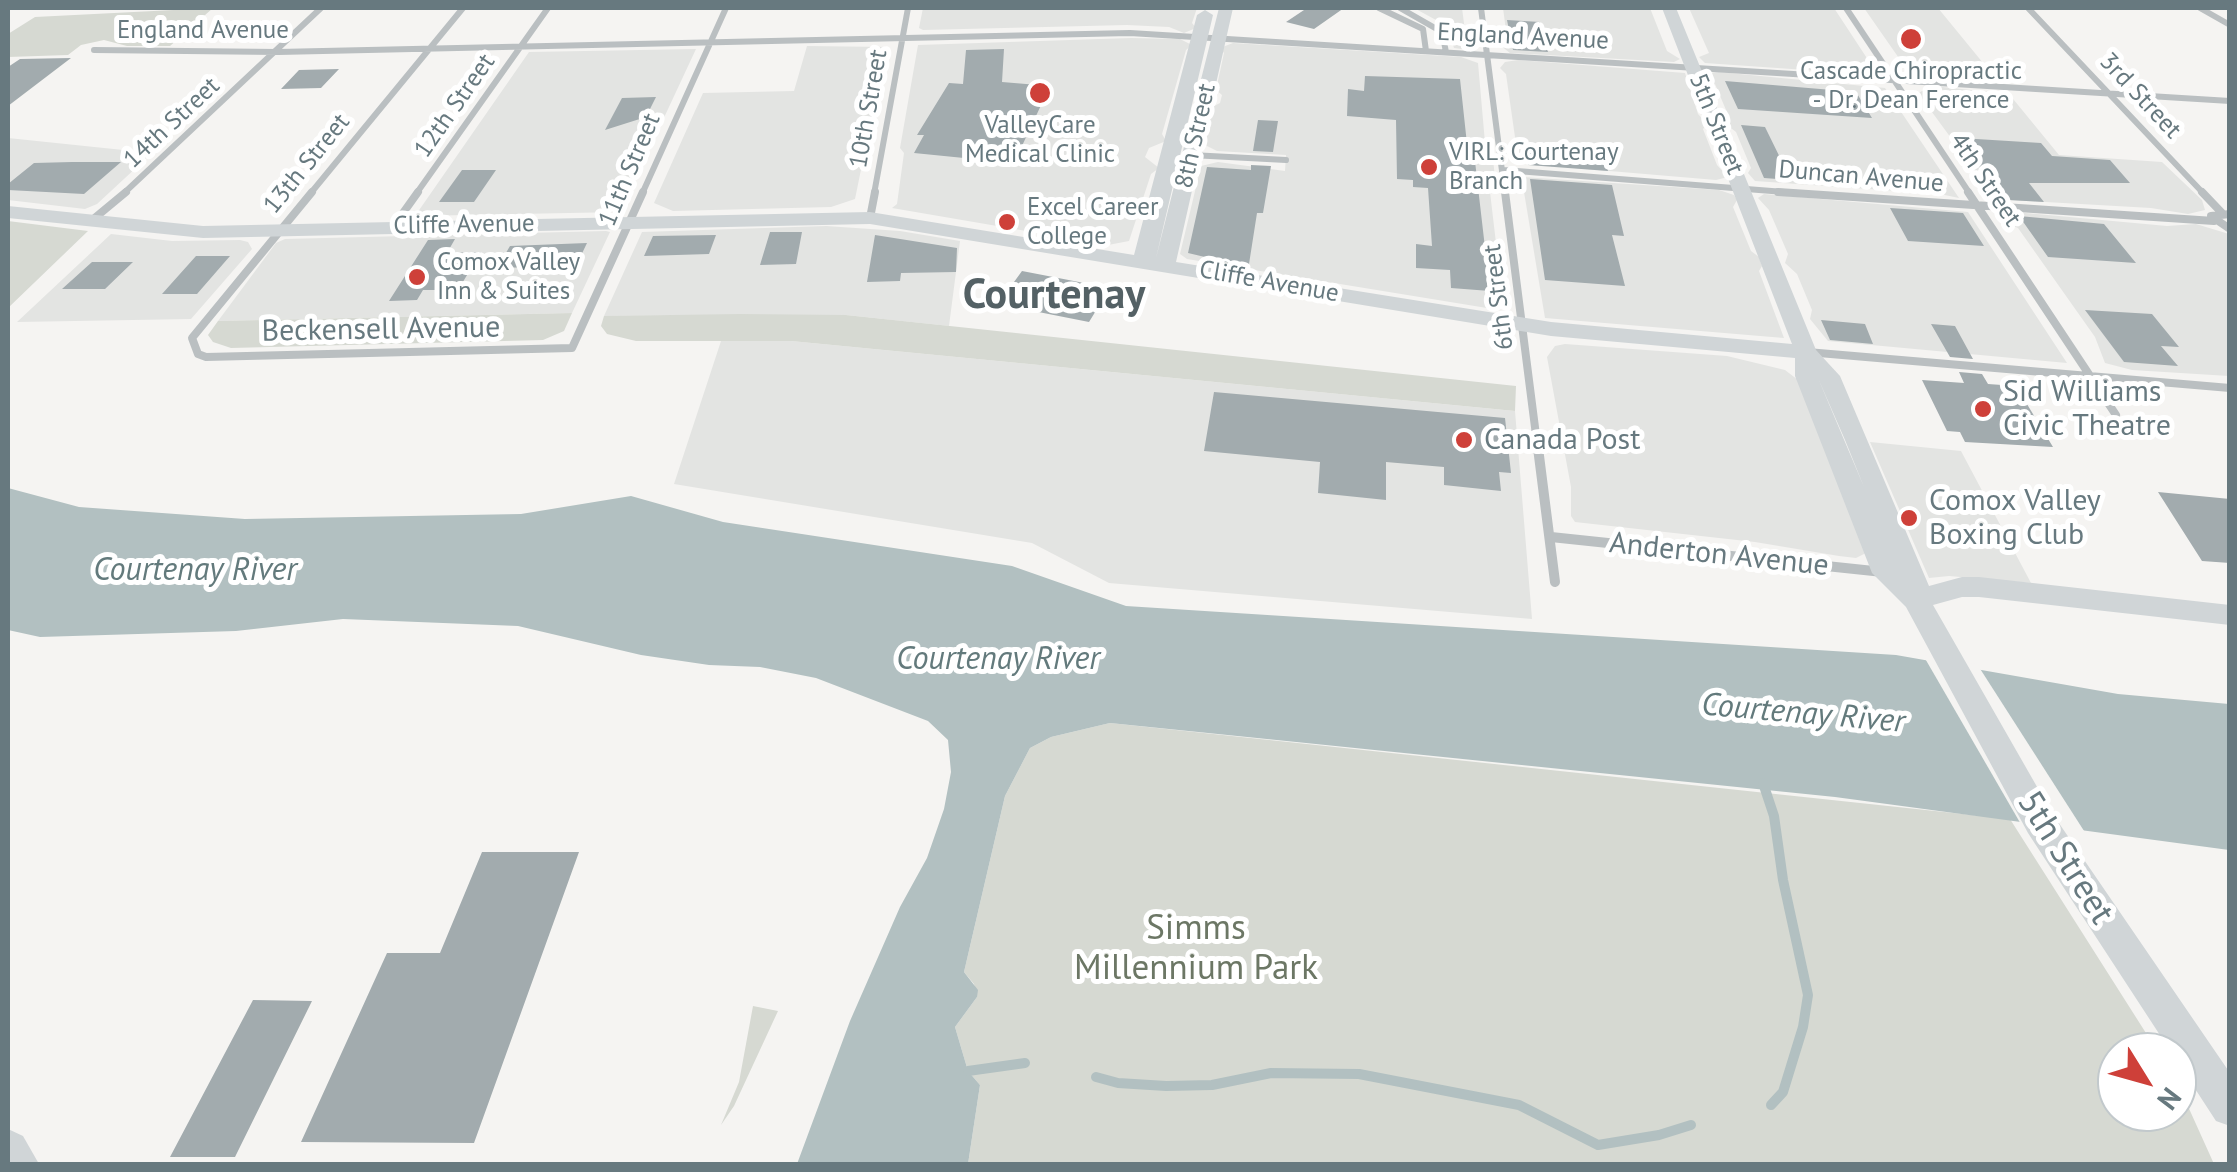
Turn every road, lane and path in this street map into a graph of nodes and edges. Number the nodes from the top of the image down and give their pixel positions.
1 (321, 8) edge
2 (463, 8) edge
3 (548, 8) edge
4 (726, 8) edge
5 (908, 8) edge
6 (1206, 8) edge
7 (1226, 8) edge
8 (1379, 8) edge
9 (1400, 8) edge
10 (1481, 8) edge
11 (1669, 8) edge
12 (1846, 8) edge
13 (2028, 8) edge
14 (2200, 8) edge
15 (2230, 26) edge
16 (1209, 37) junction
17 (902, 38) junction
18 (710, 42) junction
19 (523, 45) junction
20 (429, 48) junction
21 (94, 50) dead end
22 (1426, 51) junction
23 (278, 52) junction
24 (1446, 52) junction
25 (1488, 55) junction
26 (1694, 67) junction
27 (1893, 80) junction
28 (2110, 94) junction
29 (2230, 101) edge
30 (1170, 154) junction
31 (1193, 155) junction
32 (1286, 160) dead end
33 (1504, 170) junction
34 (1742, 187) junction
35 (1979, 206) junction
36 (8, 212) edge
37 (2226, 214) edge
38 (870, 218) junction
39 (90, 221) junction
40 (631, 221) junction
41 (2214, 222) junction
42 (393, 227) junction
43 (2230, 229) edge
44 (278, 231) junction
45 (1154, 262) junction
46 (1523, 325) junction
47 (572, 348) joint
48 (192, 349) joint
49 (1806, 364) junction
50 (2091, 375) junction
51 (2230, 388) edge
52 (2116, 415) dead end
53 (1551, 538) junction
54 (1886, 573) junction
55 (1555, 582) dead end
56 (1923, 612) junction
57 (2230, 615) edge
58 (2230, 1107) edge
59 (8, 1150) edge
60 (18, 1164) edge

1 - 23 street, 14th Street
2 - 20 street, 13th Street
3 - 19 street, 12th Street
4 - 18 street, 11th Street
5 - 17 street, 10th Street
6 - 16 main road, 8th Street
7 - 16 main road, 8th Street
8 - 22 street
9 - 24 street
10 - 25 street, 6th Street
11 - 26 main road, 5th Street
12 - 27 street, 4th Street
13 - 28 street, 3rd Street
14 - 15 street
16 - 17 street, England Avenue
16 - 22 street, England Avenue
16 - 30 main road, 8th Street
16 - 31 main road, 8th Street
17 - 18 street, England Avenue
17 - 38 street, 10th Street
18 - 19 street, England Avenue
18 - 40 street, 11th Street
19 - 20 street, England Avenue
19 - 42 street, 12th Street
20 - 23 street, England Avenue
20 - 44 street, 13th Street
21 - 23 street, England Avenue
22 - 24 street, England Avenue
23 - 39 street, 14th Street
24 - 25 street, England Avenue
25 - 26 street, England Avenue
25 - 33 street, 6th Street
26 - 27 street, England Avenue
26 - 34 main road, 5th Street
27 - 28 street, England Avenue
27 - 35 street, 4th Street
28 - 29 street, England Avenue
28 - 37 street, 3rd Street
30 - 31 street
30 - 45 main road, 8th Street
31 - 32 street
31 - 45 main road, 8th Street
33 - 34 street, Duncan Avenue
33 - 46 street, 6th Street
34 - 35 street, Duncan Avenue
34 - 49 main road, 5th Street
35 - 41 street, Duncan Avenue
35 - 50 street, 4th Street
36 - 39 main road, Cliffe Avenue
37 - 41 street
38 - 40 main road, Cliffe Avenue
38 - 45 main road, Cliffe Avenue
39 - 44 main road, Cliffe Avenue
40 - 42 main road, Cliffe Avenue
40 - 47 street, 11th Street
41 - 43 street, Duncan Avenue
42 - 44 main road, Cliffe Avenue
44 - 48 street, 13th Street
45 - 46 main road, Cliffe Avenue
46 - 49 main road, Cliffe Avenue
46 - 53 street, 6th Street
47 - 48 street, Beckensell Avenue
49 - 50 street
49 - 54 main road, 5th Street
49 - 56 main road, 5th Street
50 - 51 street
50 - 52 street, 4th Street
53 - 54 street, Anderton Avenue
53 - 55 street, 6th Street
54 - 56 main road, 5th Street
56 - 57 main road
56 - 58 main road, 5th Street
59 - 60 main road

